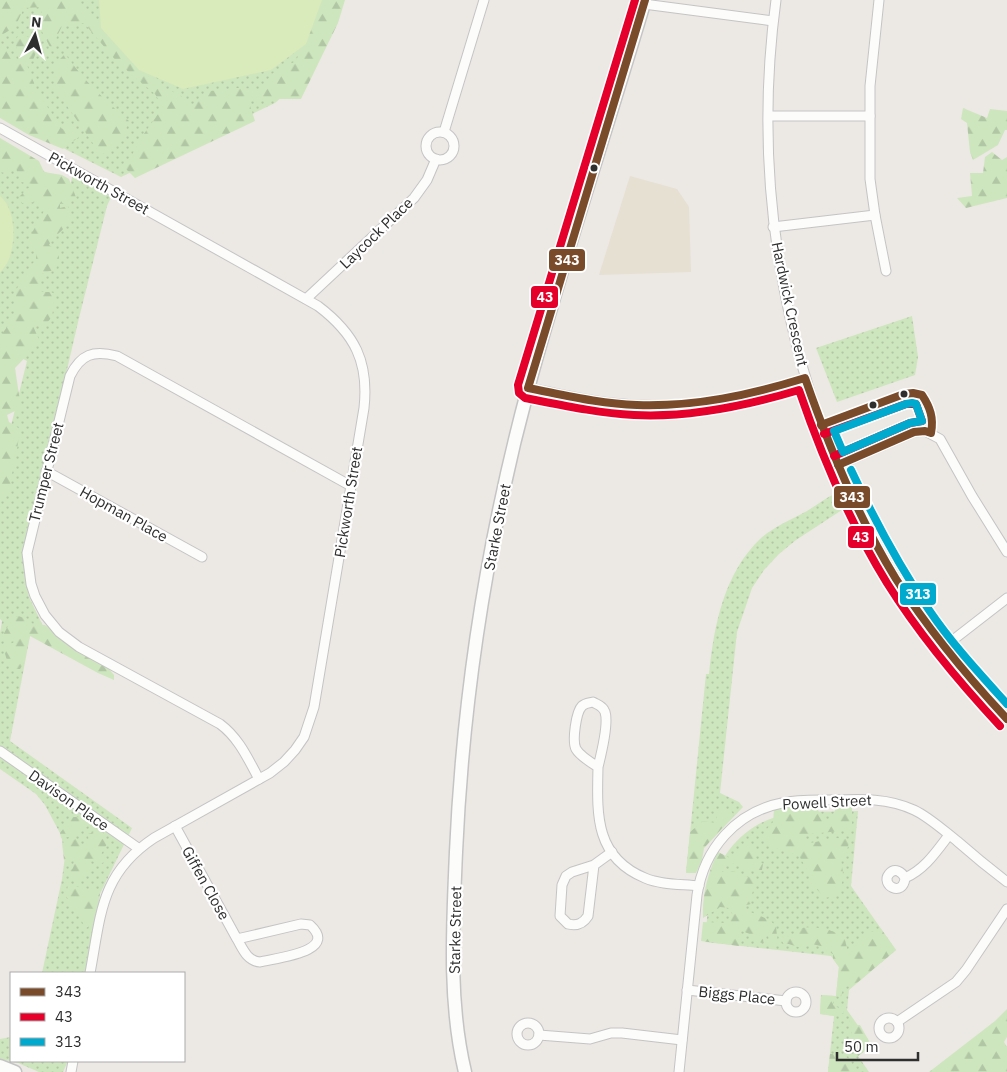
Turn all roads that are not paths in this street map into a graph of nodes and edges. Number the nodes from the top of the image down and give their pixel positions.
1 (484, 0) edge
2 (776, 0) edge
3 (879, 0) edge
4 (645, 2) edge
5 (773, 22) junction
6 (769, 116) junction
7 (870, 116) junction
8 (0, 128) edge
9 (444, 132) junction
10 (436, 159) junction
11 (874, 215) junction
12 (773, 227) junction
13 (886, 271) dead end
14 (306, 300) junction
15 (805, 378) junction
16 (528, 388) junction
17 (838, 465) junction
18 (46, 471) junction
19 (351, 486) junction
20 (1007, 552) edge
21 (202, 557) dead end
22 (1007, 598) edge
23 (944, 647) junction
24 (1007, 720) edge
25 (0, 751) edge
26 (598, 767) junction
27 (259, 779) junction
28 (175, 826) junction
29 (949, 836) junction
30 (138, 848) junction
31 (612, 852) junction
32 (594, 865) junction
33 (905, 878) dead end
34 (1007, 882) edge
35 (699, 886) junction
36 (1007, 909) edge
37 (237, 939) junction
38 (90, 972) edge
39 (687, 990) junction
40 (786, 1001) dead end
41 (897, 1022) dead end
42 (539, 1034) dead end
43 (682, 1040) junction
44 (0, 1066) edge
45 (463, 1066) edge
46 (15, 1072) edge
47 (453, 1072) edge
48 (679, 1072) edge

1 - 9 street
2 - 5 street, Hardwick Crescent
3 - 7 street
4 - 5 street
4 - 16 street, Starke Street
5 - 6 street, Hardwick Crescent
6 - 7 street
6 - 12 street, Hardwick Crescent
7 - 11 street
8 - 14 street, Pickworth Street
9 - 10 street, Laycock Place
9 - 10 street
10 - 14 street, Laycock Place
11 - 12 street, Hardwick Crescent
11 - 13 street
12 - 15 street, Hardwick Crescent
14 - 19 street, Pickworth Street
15 - 16 street
15 - 17 street, Hardwick Crescent
16 - 45 street, Starke Street
17 - 20 street
17 - 23 street, Hardwick Crescent
18 - 19 street, Trumper Street
18 - 21 street, Hopman Place
18 - 27 street, Trumper Street
19 - 27 street, Pickworth Street
22 - 23 street
23 - 24 street, Hardwick Crescent
25 - 30 street, Davison Place
26 - 26 street
26 - 31 street
27 - 28 street, Pickworth Street
28 - 30 street, Pickworth Street
28 - 37 street, Giffen Close
29 - 33 street
29 - 34 street, Powell Street
29 - 35 street, Powell Street
30 - 38 street, Pickworth Street
31 - 32 street
31 - 35 street
32 - 32 street
35 - 39 street, Powell Street
36 - 41 street
37 - 37 street, Giffen Close
39 - 40 street, Biggs Place
39 - 43 street, Powell Street
42 - 43 street
43 - 48 street, Powell Street
44 - 46 street
45 - 47 street

